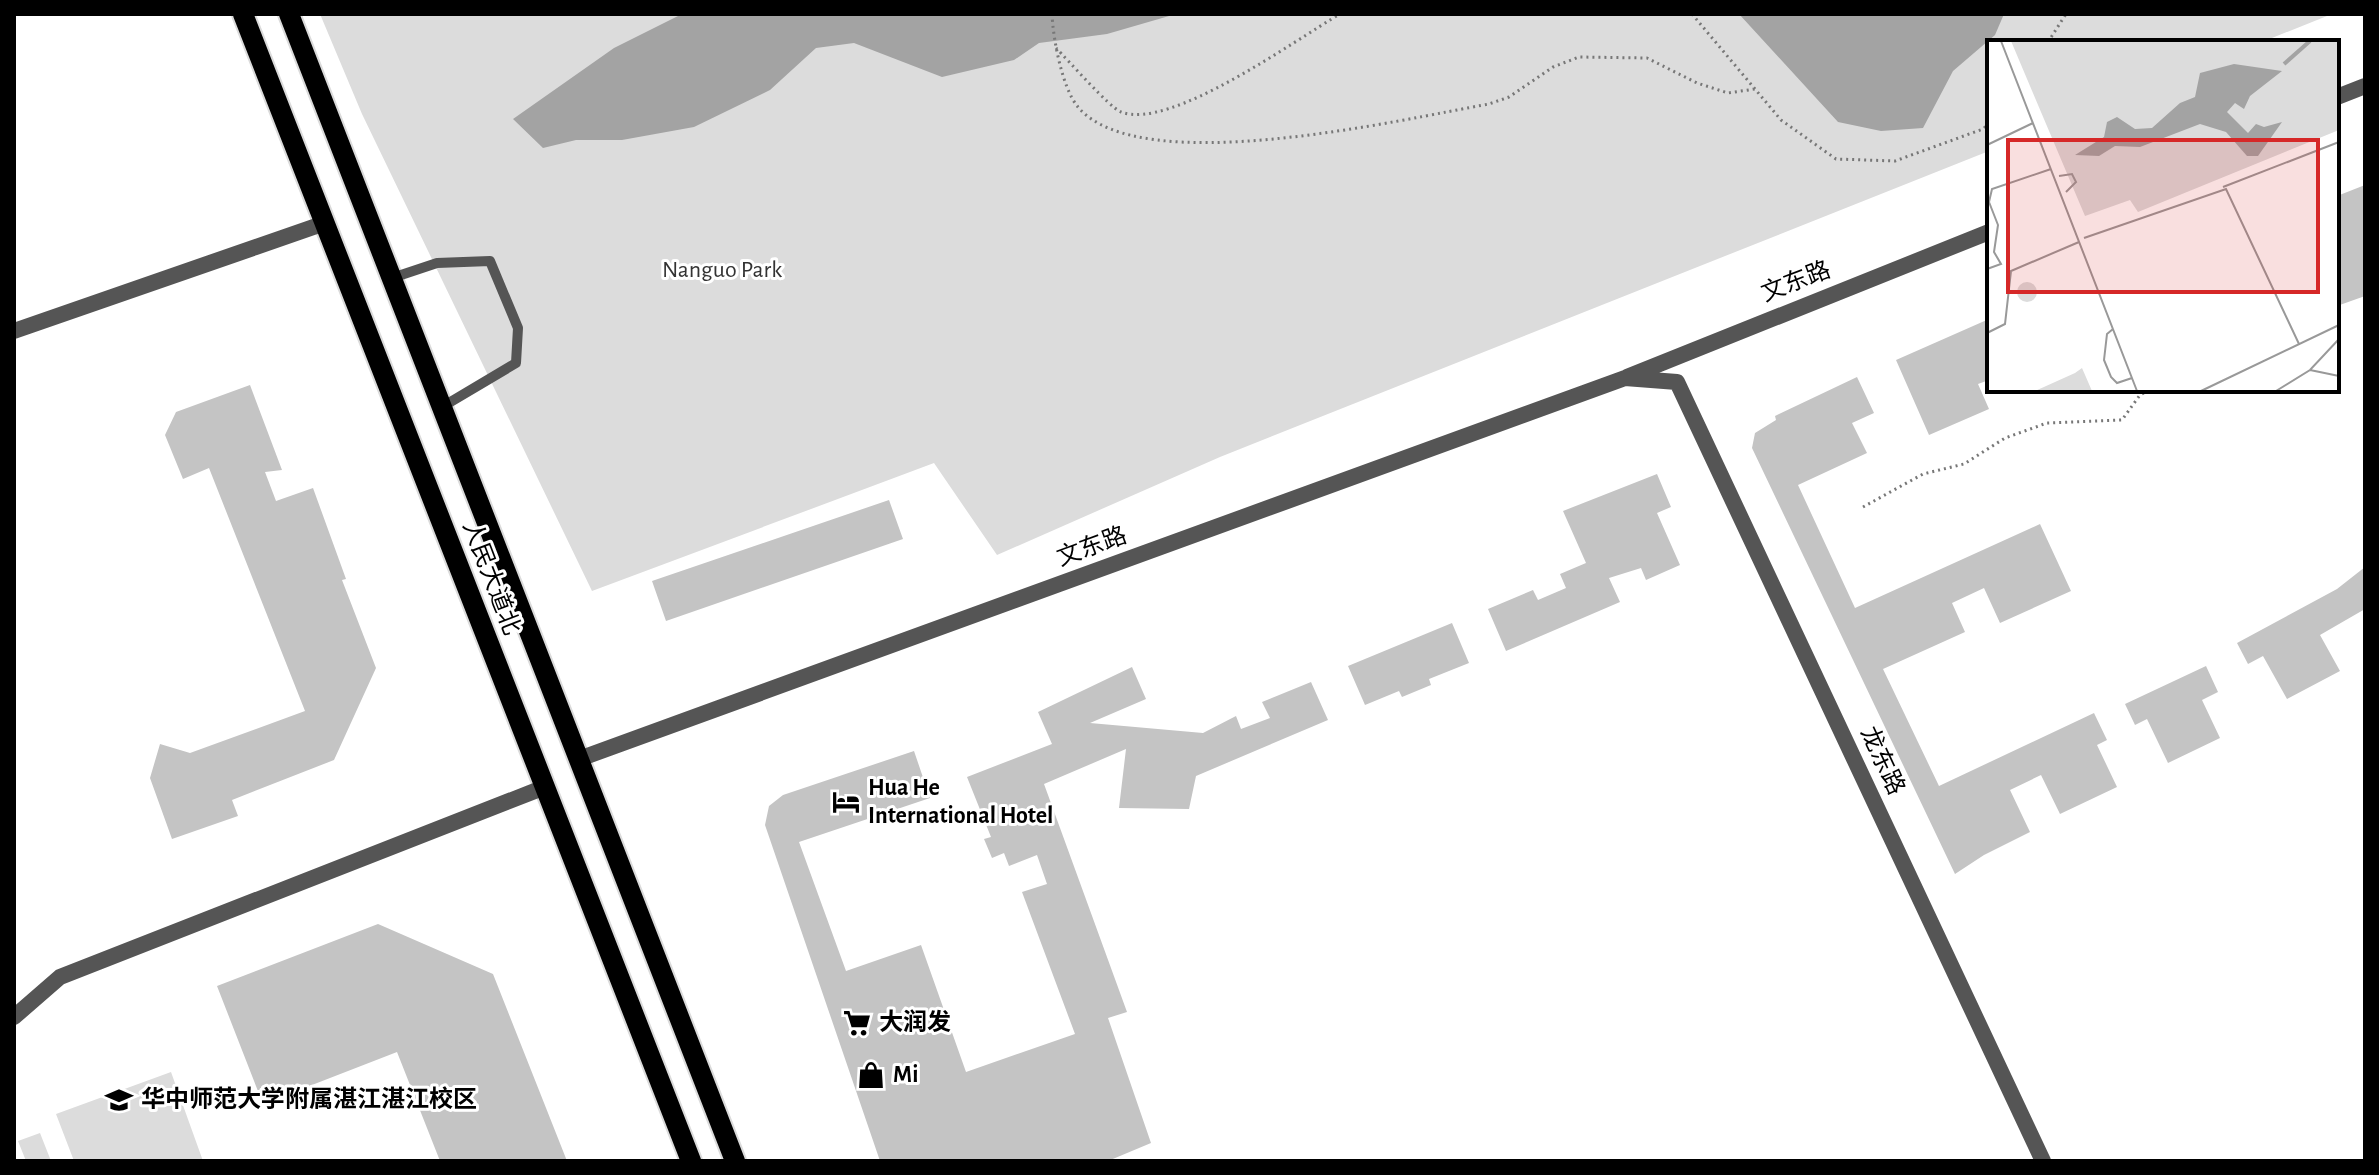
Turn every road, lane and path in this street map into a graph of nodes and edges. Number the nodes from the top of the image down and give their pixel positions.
1 (243, 14) edge
2 (289, 14) edge
3 (1052, 14) edge
4 (1340, 14) edge
5 (1692, 14) edge
6 (2066, 14) edge
7 (2049, 40) edge
8 (1053, 45) junction
9 (2365, 86) edge
10 (1755, 89) junction
11 (2339, 96) edge
12 (1987, 125) edge
13 (325, 223) junction
14 (1987, 233) edge
15 (392, 278) junction
16 (14, 331) edge
17 (1622, 379) junction
18 (1677, 382) joint
19 (2145, 392) edge
20 (442, 407) junction
21 (1863, 507) dead end
22 (579, 759) junction
23 (545, 787) junction
24 (14, 1017) edge
25 (691, 1161) edge
26 (735, 1161) edge
27 (2043, 1161) edge

1 - 13 main road, 人民大道北
2 - 15 main road, 人民大道北
3 - 8 path
4 - 8 path
5 - 10 path
6 - 7 path
8 - 10 path
9 - 11 street
10 - 12 path
13 - 16 street
13 - 23 main road, 人民大道北
14 - 17 street, 文东路
15 - 20 main road, 人民大道北
15 - 20 lane
17 - 18 street, 文东路
17 - 22 street, 文东路
18 - 27 street, 龙东路
19 - 21 path
20 - 22 main road, 人民大道北
22 - 26 main road, 人民大道北
23 - 24 street
23 - 25 main road, 人民大道北

